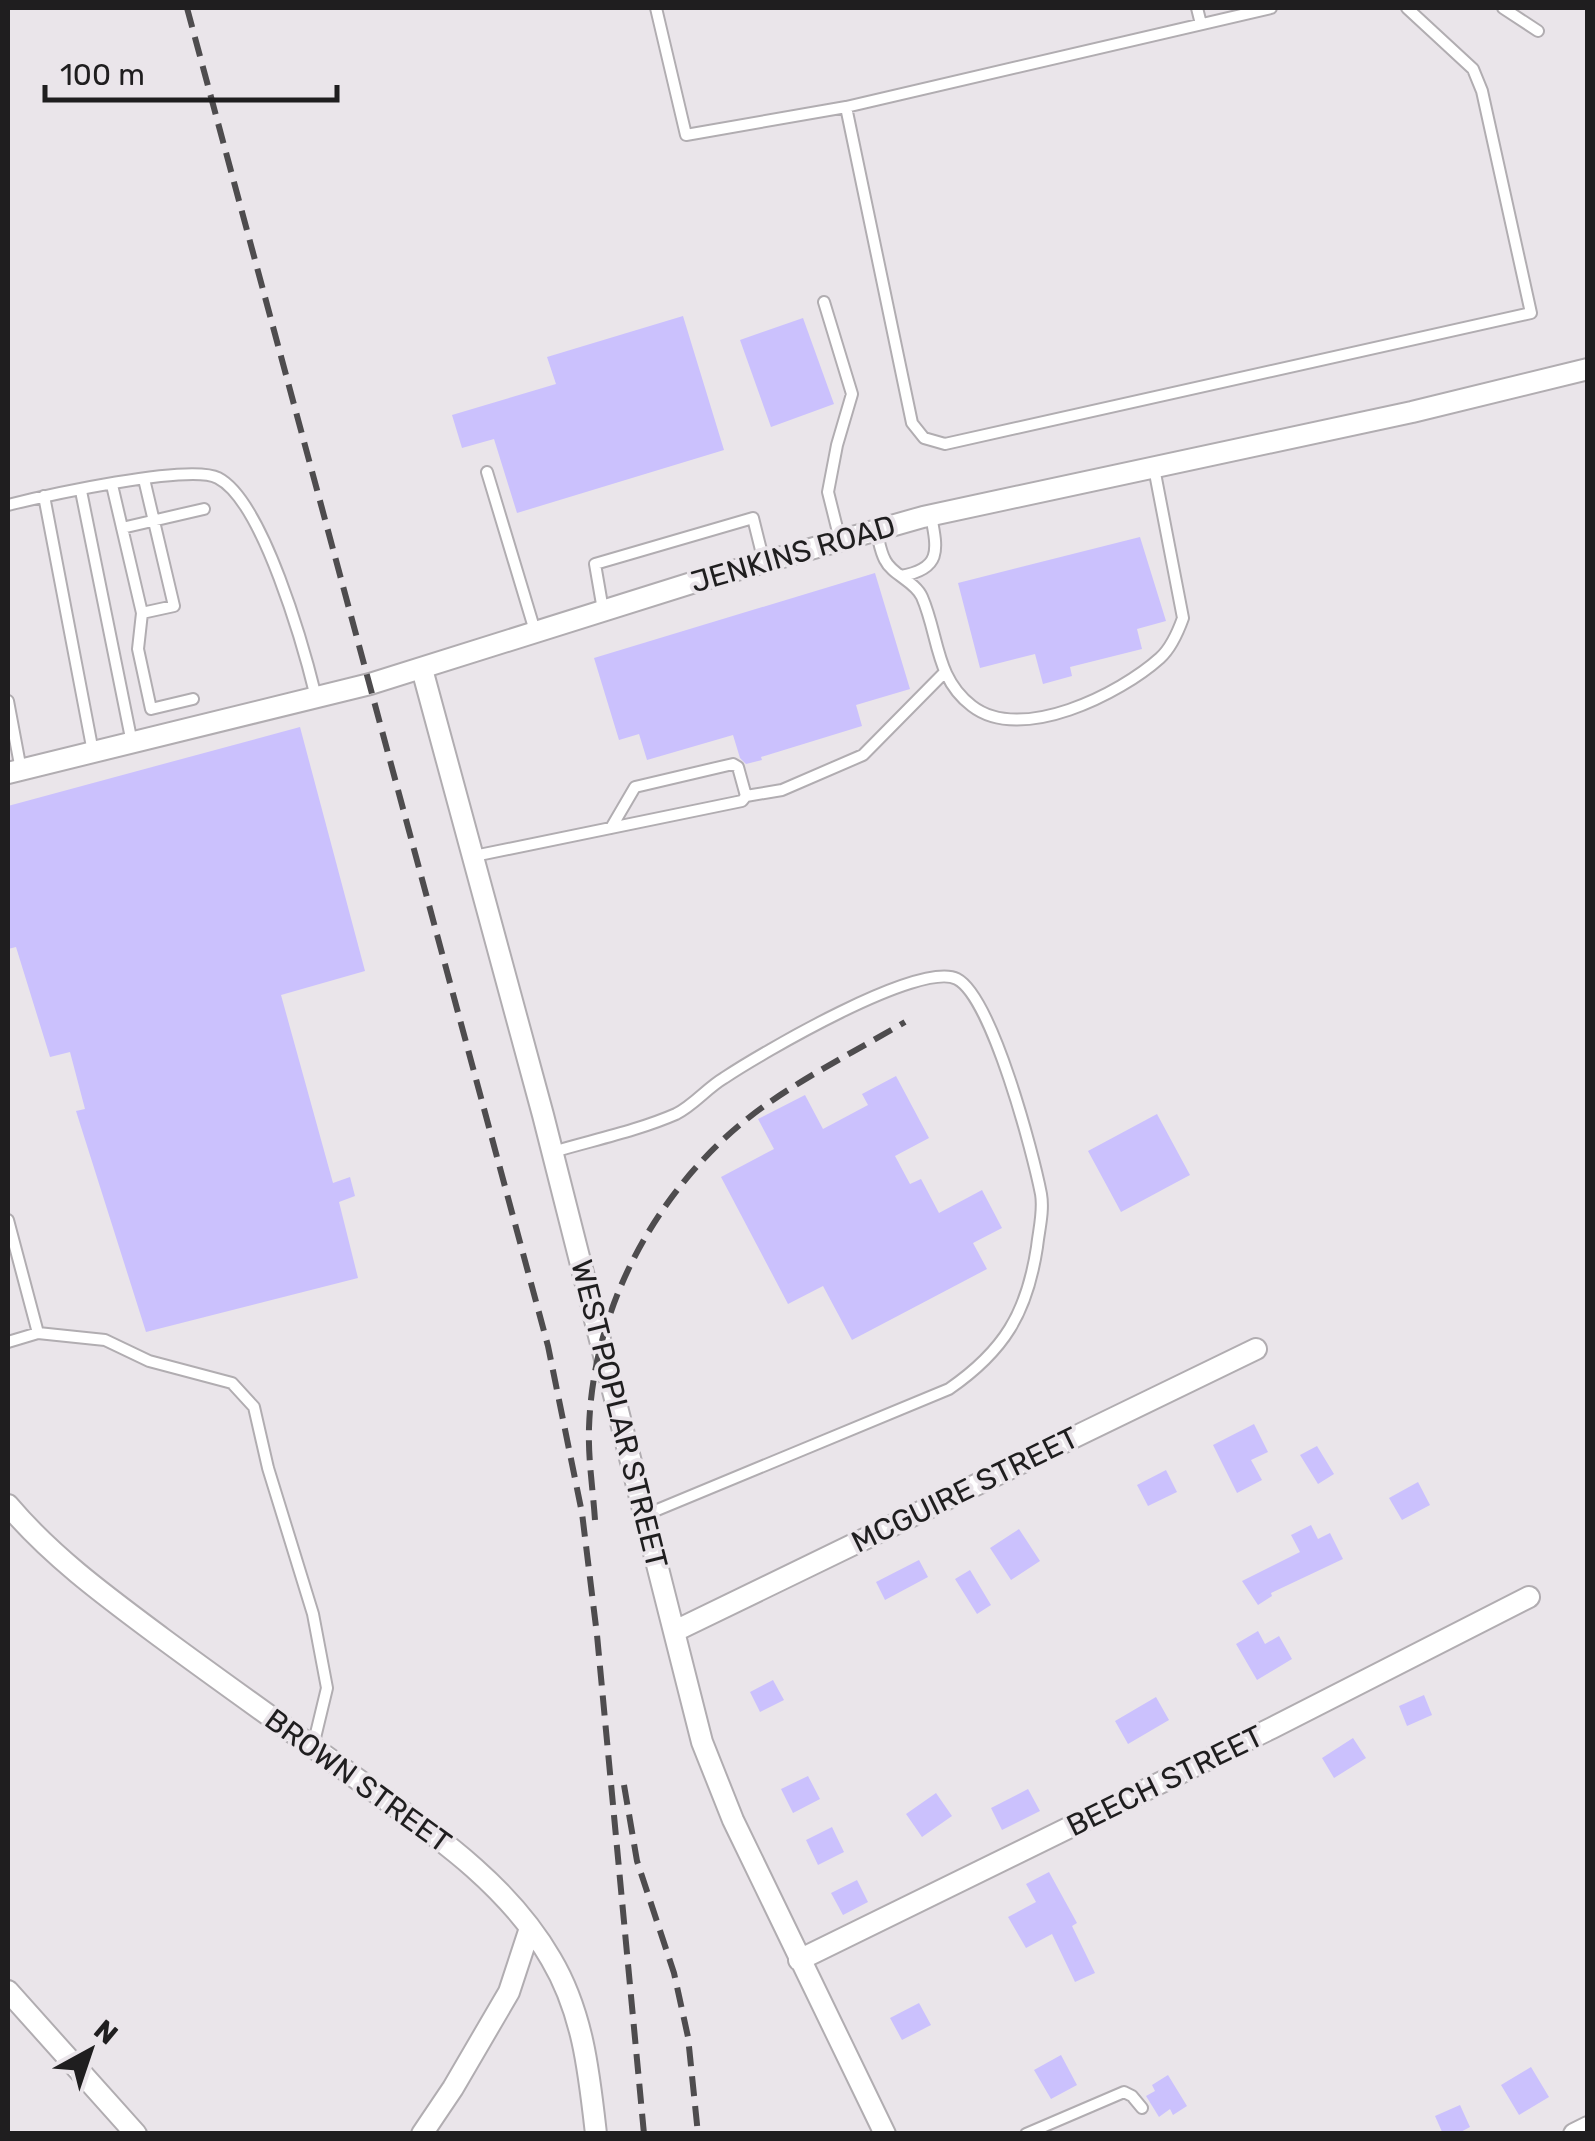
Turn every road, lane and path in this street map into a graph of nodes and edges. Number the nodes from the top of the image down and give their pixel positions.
1 (656, 8) edge
2 (1197, 8) edge
3 (1271, 8) edge
4 (1407, 8) edge
5 (1502, 8) edge
6 (1201, 24) junction
7 (1538, 31) dead end
8 (846, 107) junction
9 (824, 302) dead end
10 (1588, 369) edge
11 (1153, 466) junction
12 (487, 472) dead end
13 (144, 479) junction
14 (112, 485) junction
15 (81, 491) junction
16 (44, 496) junction
17 (8, 505) edge
18 (204, 508) dead end
19 (931, 516) junction
20 (154, 520) junction
21 (122, 528) junction
22 (876, 530) junction
23 (840, 541) junction
24 (764, 562) junction
25 (901, 576) junction
26 (603, 610) junction
27 (142, 613) junction
28 (535, 631) junction
29 (422, 669) junction
30 (943, 674) junction
31 (316, 698) junction
32 (8, 700) edge
33 (193, 700) dead end
34 (132, 744) junction
35 (93, 753) junction
36 (14, 771) edge
37 (746, 796) junction
38 (611, 828) junction
39 (473, 856) junction
40 (552, 1153) junction
41 (8, 1220) edge
42 (38, 1333) junction
43 (8, 1342) edge
44 (1256, 1350) dead end
45 (8, 1505) edge
46 (645, 1516) junction
47 (15, 1526) edge
48 (1529, 1597) dead end
49 (675, 1631) junction
50 (313, 1747) junction
51 (530, 1928) junction
52 (799, 1960) junction
53 (8, 1991) edge
54 (1142, 2108) dead end
55 (1588, 2127) edge
56 (136, 2134) edge
57 (422, 2134) edge
58 (596, 2134) edge
59 (886, 2134) edge
60 (1026, 2134) edge
61 (1574, 2134) edge

1 - 8 lane
2 - 6 lane
3 - 6 lane
4 - 8 lane
5 - 7 lane
6 - 8 lane
9 - 23 lane
10 - 11 street, JENKINS ROAD
11 - 19 street, JENKINS ROAD
11 - 30 lane
12 - 28 lane
13 - 14 lane
13 - 20 lane
13 - 31 lane
14 - 15 lane
14 - 21 lane
15 - 16 lane
15 - 34 lane
16 - 17 lane
16 - 35 lane
18 - 20 lane
19 - 22 street, JENKINS ROAD
19 - 25 lane
20 - 21 lane
20 - 27 lane
21 - 27 lane
22 - 23 street, JENKINS ROAD
22 - 25 lane
23 - 24 street, JENKINS ROAD
24 - 26 street, JENKINS ROAD
24 - 26 lane
25 - 30 lane
26 - 28 street, JENKINS ROAD
27 - 33 lane
28 - 29 street, JENKINS ROAD
29 - 31 street, JENKINS ROAD
29 - 39 street, WEST POPLAR STREET
30 - 37 lane
31 - 34 street, JENKINS ROAD
32 - 36 lane
34 - 35 street, JENKINS ROAD
35 - 36 street, JENKINS ROAD
37 - 38 lane
37 - 38 lane
38 - 39 lane
39 - 40 street, WEST POPLAR STREET
40 - 46 street, WEST POPLAR STREET
40 - 46 lane
41 - 42 lane
42 - 43 lane
42 - 50 lane
44 - 49 street, MCGUIRE STREET
45 - 47 street, BROWN STREET
46 - 49 street, WEST POPLAR STREET
47 - 50 street, BROWN STREET
48 - 52 street, BEECH STREET
49 - 52 street, WEST POPLAR STREET
50 - 51 street, BROWN STREET
51 - 57 street
51 - 58 street, BROWN STREET
52 - 59 street, WEST POPLAR STREET
53 - 56 street
54 - 60 lane
55 - 61 street

